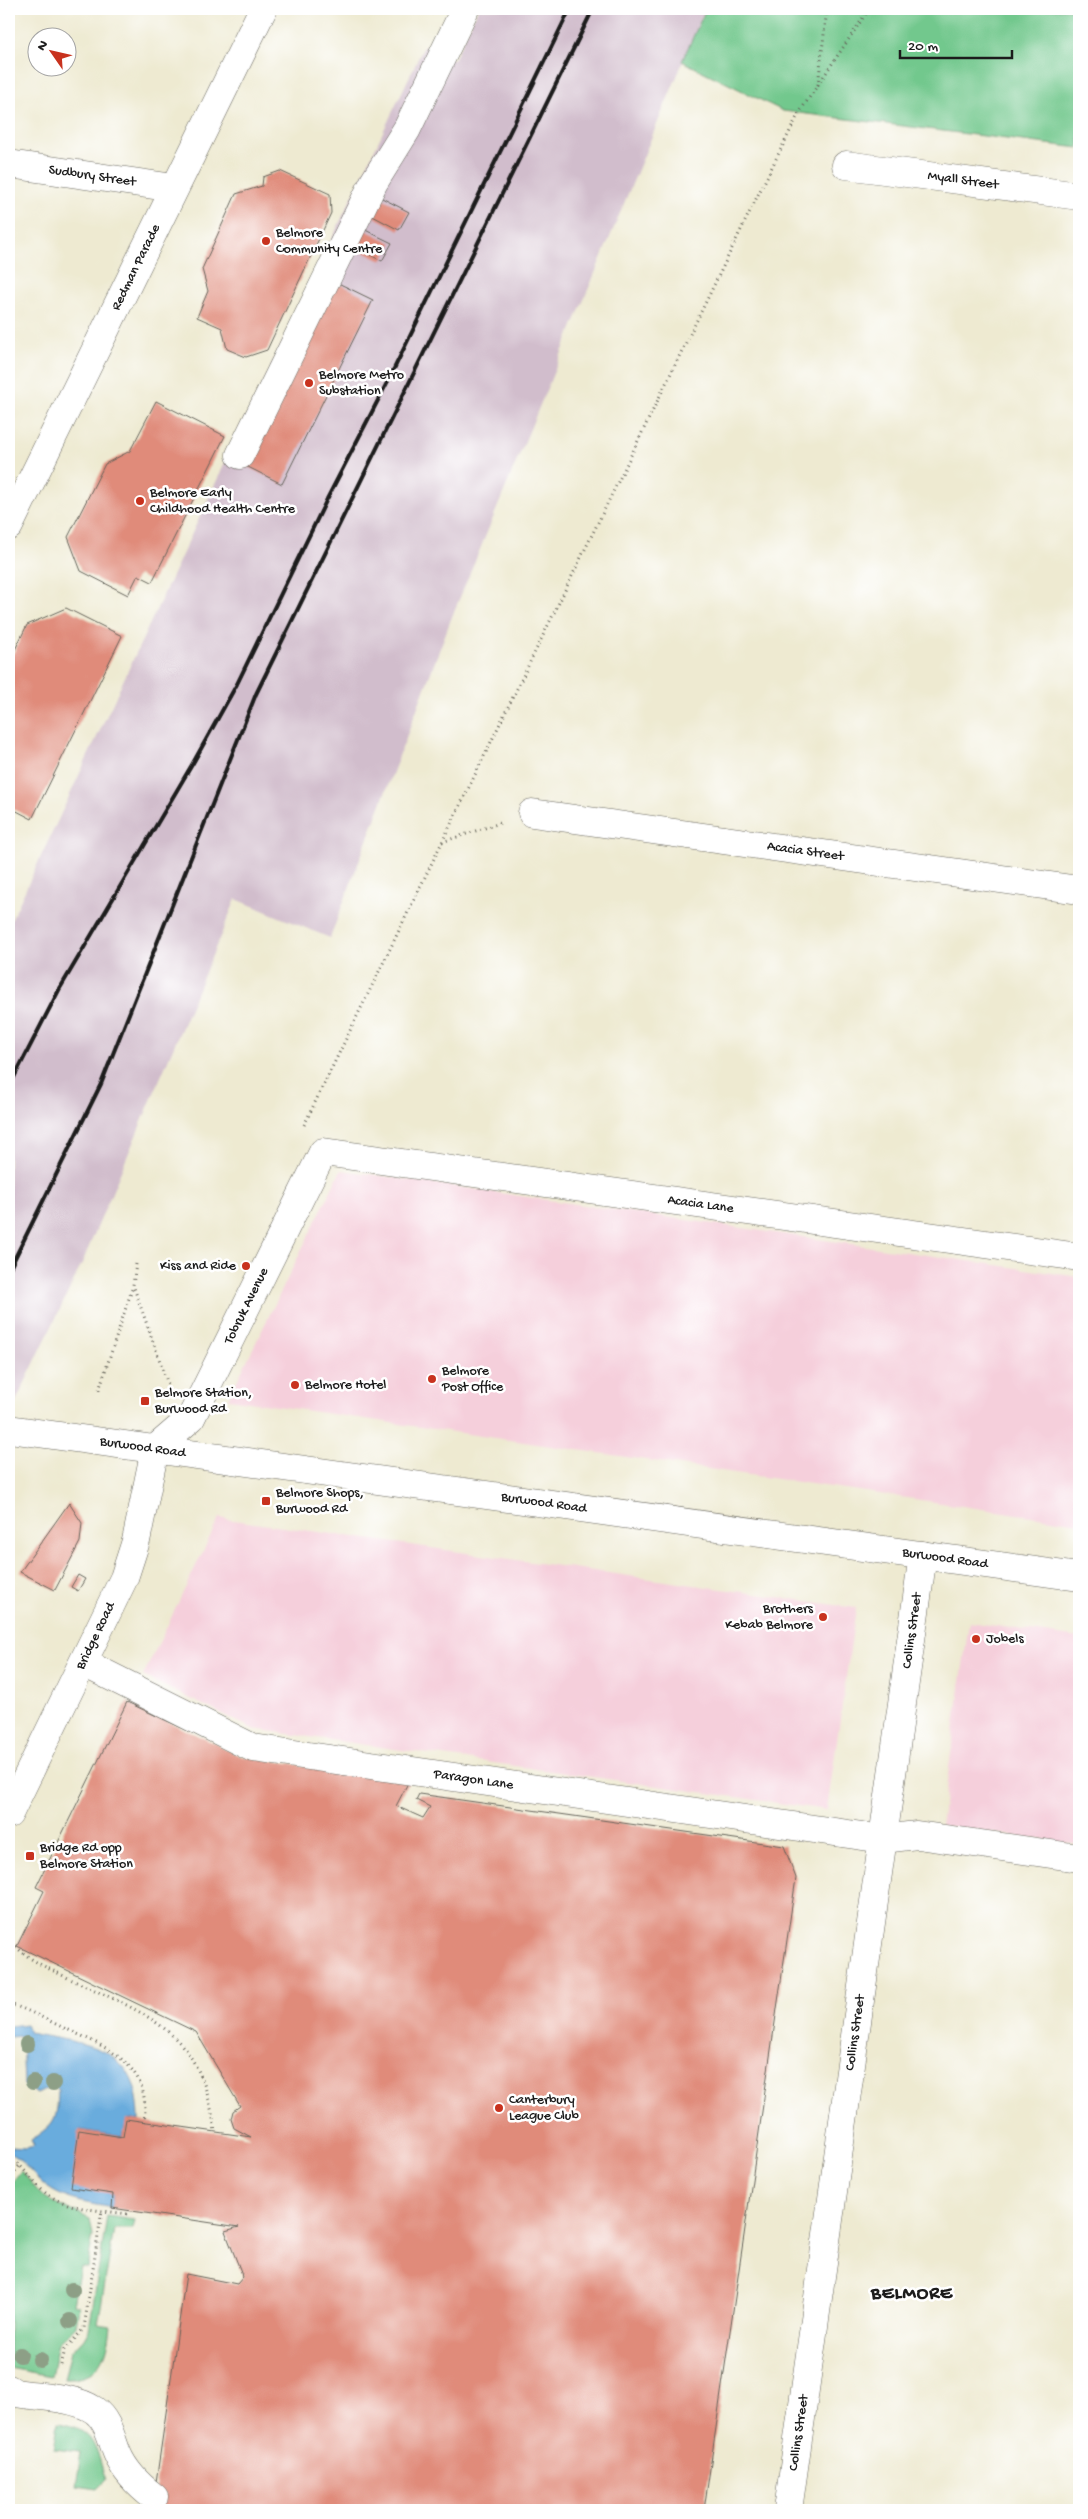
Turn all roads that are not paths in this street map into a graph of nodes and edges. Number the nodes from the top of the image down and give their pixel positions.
1 (264, 9) edge
2 (465, 9) edge
3 (9, 164) edge
4 (846, 164) dead end
5 (174, 188) junction
6 (1079, 196) edge
7 (240, 454) dead end
8 (9, 526) edge
9 (532, 813) road end
10 (1079, 890) edge
11 (322, 1152) joint
12 (1079, 1258) edge
13 (9, 1429) edge
14 (155, 1449) junction
15 (923, 1555) junction
16 (1079, 1577) edge
17 (84, 1664) junction
18 (9, 1814) edge
19 (883, 1839) junction
20 (1079, 1858) edge
21 (11, 2393) edge
22 (154, 2497) dead end
23 (788, 2510) edge

1 - 5 street, Redman Parade
2 - 7 street
3 - 5 street, Sudbury Street
4 - 6 street, Myall Street
5 - 8 street, Redman Parade
9 - 10 street, Acacia Street
11 - 12 street, Acacia Lane
11 - 14 street, Tobruk Avenue
13 - 14 street, Burwood Road
14 - 15 street, Burwood Road
14 - 17 street, Bridge Road
15 - 16 street, Burwood Road
15 - 19 street, Collins Street
17 - 18 street, Bridge Road
17 - 19 street, Paragon Lane
19 - 20 street, Paragon Lane
19 - 23 street, Collins Street
21 - 22 street

